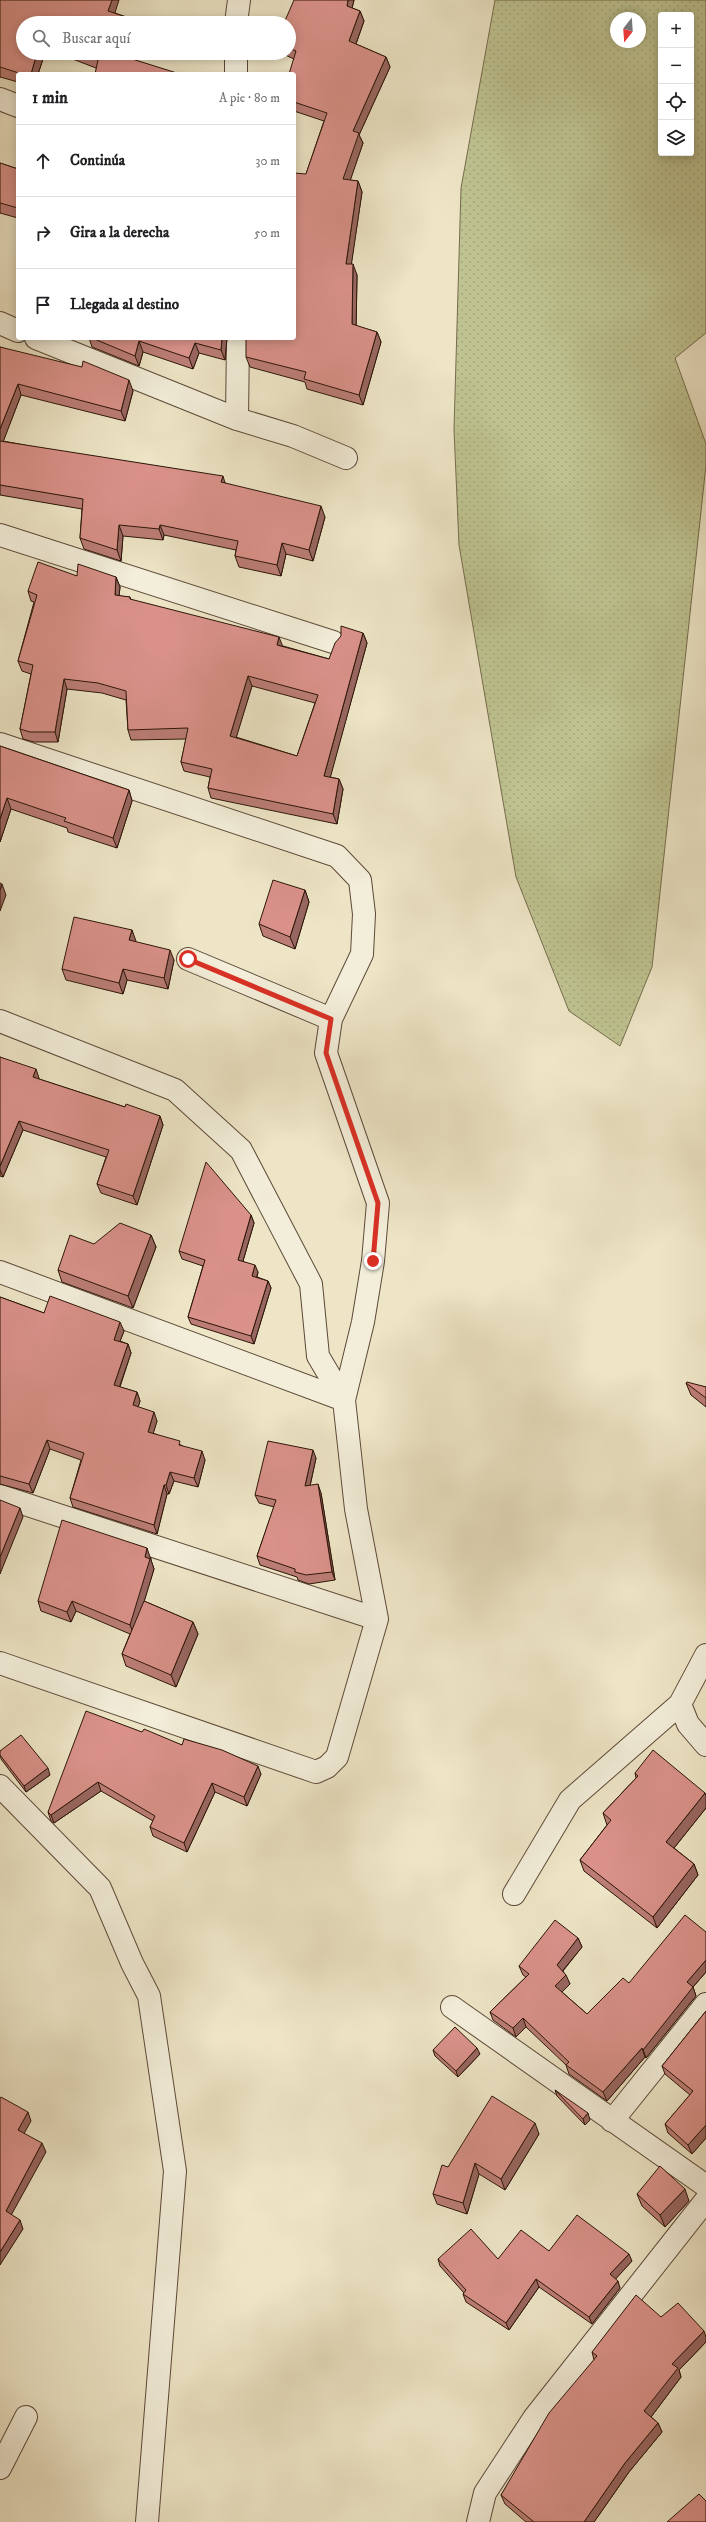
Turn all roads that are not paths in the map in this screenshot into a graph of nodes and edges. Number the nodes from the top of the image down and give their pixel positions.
1 (239, 0) edge
2 (237, 16) edge
3 (236, 60) edge
4 (236, 72) edge
5 (0, 99) edge
6 (16, 105) edge
7 (0, 324) edge
8 (16, 330) edge
9 (41, 340) edge
10 (238, 340) edge
11 (237, 419) junction
12 (346, 458) dead end
13 (0, 535) edge
14 (333, 642) dead end
15 (0, 744) edge
16 (188, 959) dead end
17 (331, 1019) junction
18 (0, 1021) edge
19 (0, 1272) edge
20 (344, 1400) junction
21 (0, 1496) edge
22 (377, 1619) junction
23 (706, 1655) edge
24 (0, 1663) edge
25 (680, 1704) junction
26 (706, 1745) edge
27 (0, 1786) edge
28 (514, 1894) dead end
29 (706, 2004) edge
30 (452, 2007) dead end
31 (612, 2121) junction
32 (706, 2186) edge
33 (706, 2200) edge
34 (26, 2417) dead end
35 (0, 2468) edge
36 (147, 2522) edge
37 (478, 2522) edge

1 - 2 street
3 - 4 street
5 - 6 street
7 - 8 street
9 - 11 street
10 - 11 street
11 - 12 street
13 - 14 street
15 - 17 street
16 - 17 street
17 - 20 street
18 - 20 street
19 - 20 street
20 - 22 street
21 - 22 street
22 - 24 street
23 - 25 street
25 - 26 street
25 - 28 street
27 - 36 street
29 - 31 street
30 - 31 street
31 - 32 street
33 - 37 street
34 - 35 street

